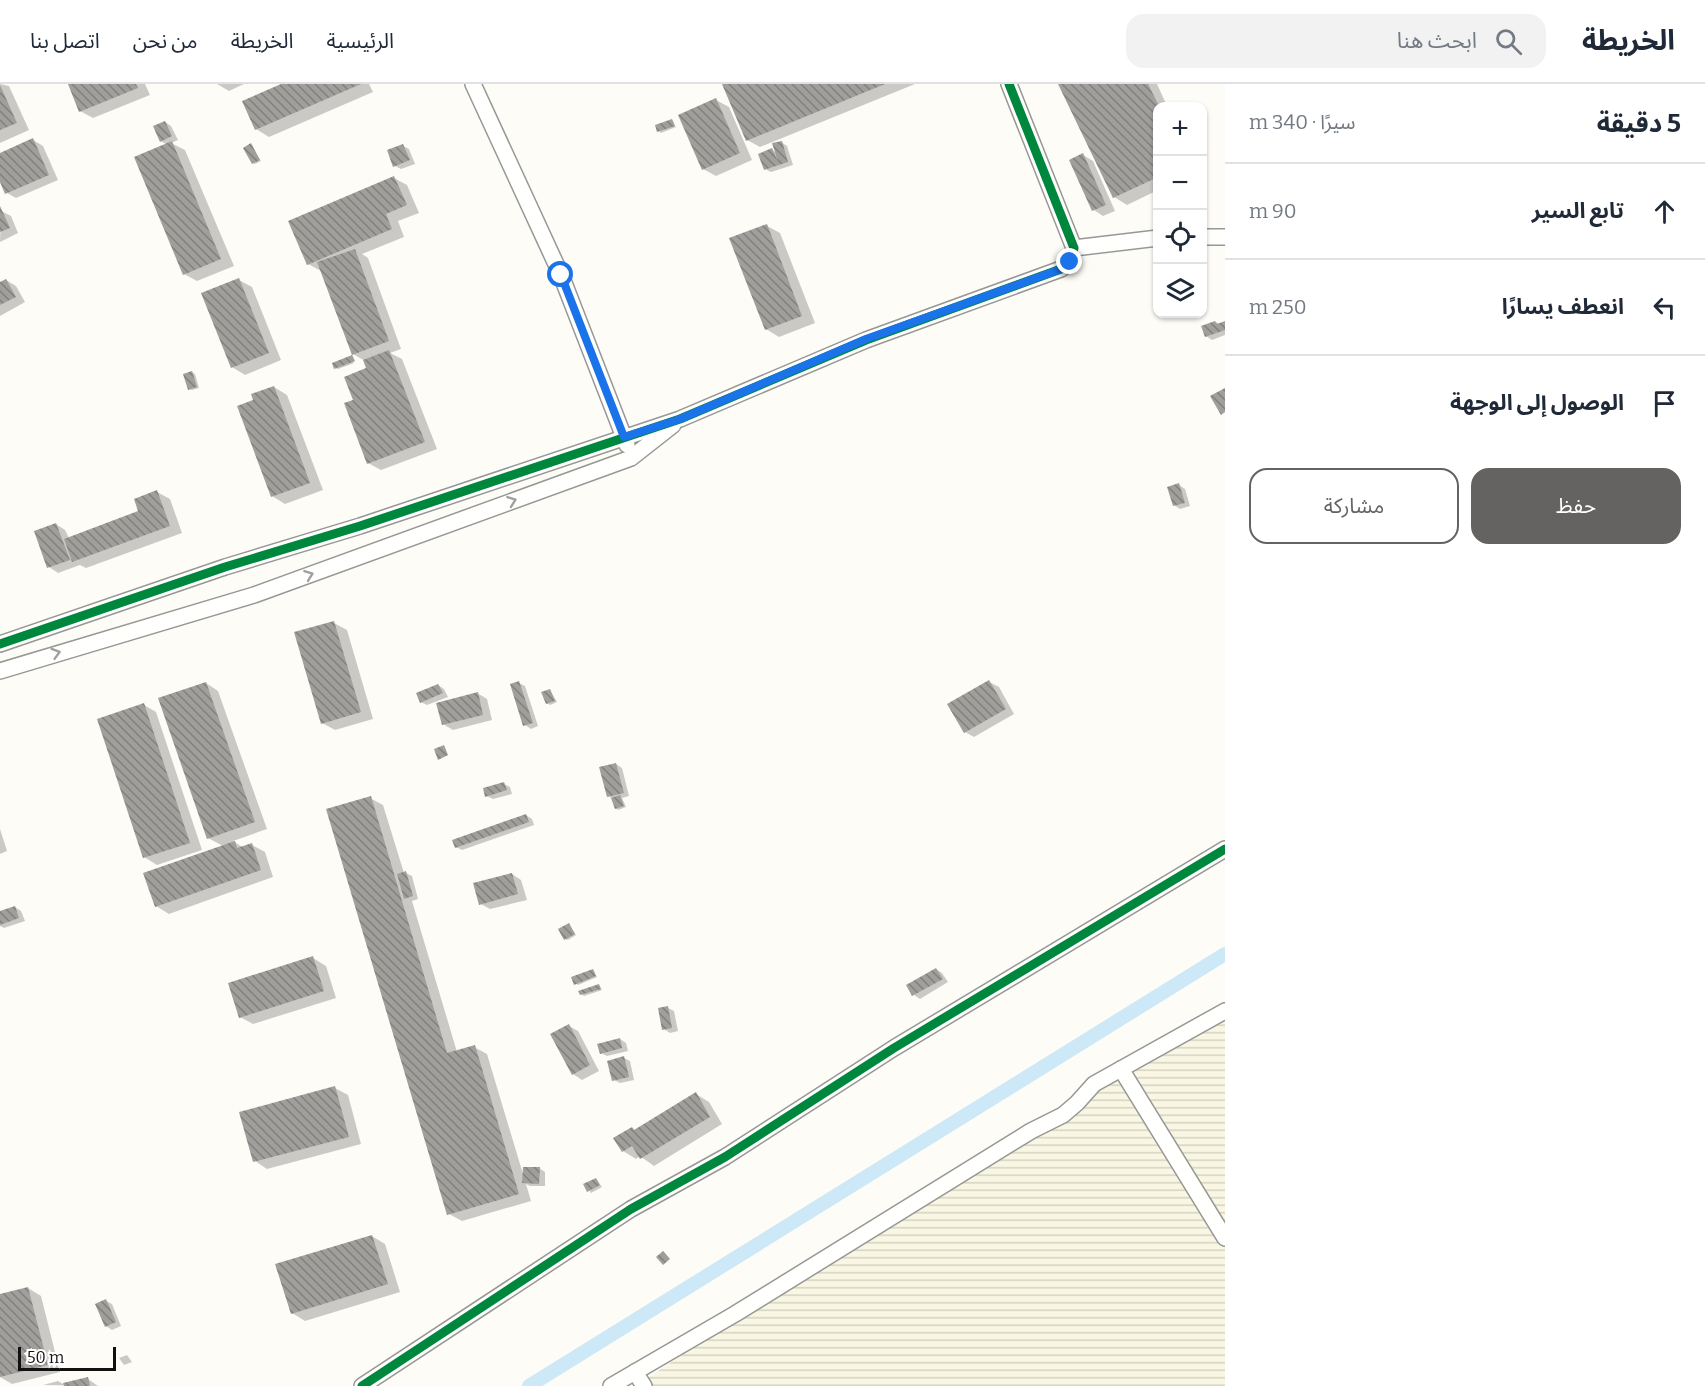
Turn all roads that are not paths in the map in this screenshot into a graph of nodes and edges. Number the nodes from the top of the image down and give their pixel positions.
1 (473, 84) edge
2 (1009, 84) edge
3 (1207, 237) edge
4 (1225, 237) edge
5 (1153, 239) edge
6 (1074, 248) junction
7 (680, 419) junction
8 (624, 437) junction
9 (571, 454) junction
10 (631, 458) junction
11 (582, 476) junction
12 (478, 486) junction
13 (487, 510) junction
14 (15, 639) junction
15 (0, 644) edge
16 (23, 663) junction
17 (0, 671) edge
18 (1225, 849) edge
19 (1225, 1011) edge
20 (1121, 1069) junction
21 (1225, 1238) edge
22 (635, 1372) junction
23 (362, 1386) edge
24 (611, 1386) edge
25 (644, 1386) edge

1 - 8 street
2 - 6 street
3 - 4 street
5 - 6 street
6 - 7 street
7 - 8 street
7 - 10 street
8 - 9 street
8 - 10 street
9 - 11 street
9 - 12 street
10 - 11 street
13 -> 11 street
12 - 13 street
12 - 14 street
16 -> 13 street
14 - 15 street
14 - 16 street
16 - 17 street
18 - 23 street
19 - 20 street
20 - 21 street
20 - 22 street
22 - 24 street
22 - 25 street

